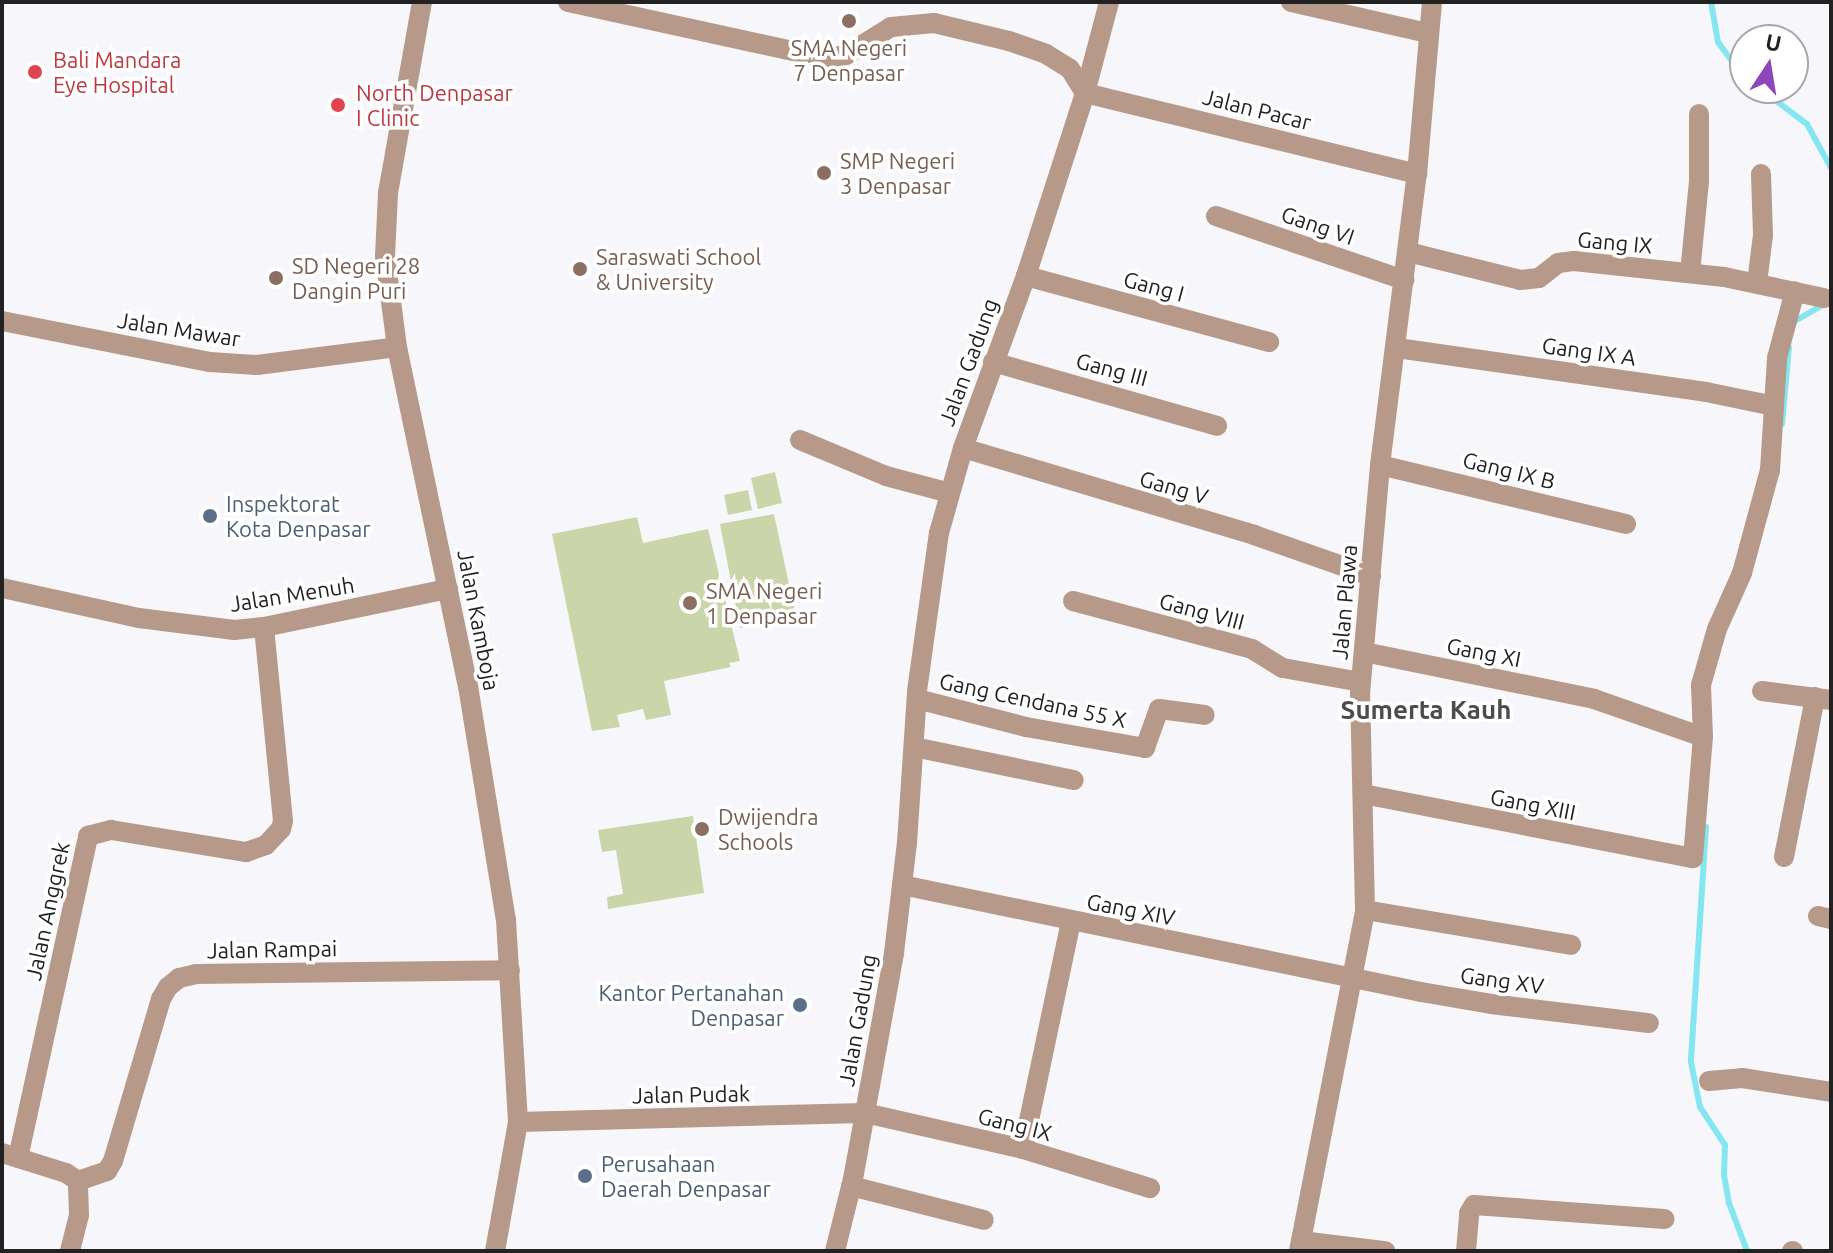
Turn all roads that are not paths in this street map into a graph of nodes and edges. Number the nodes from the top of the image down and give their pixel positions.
1 (422, 2) edge
2 (568, 2) edge
3 (1109, 2) edge
4 (1291, 2) edge
5 (1432, 2) edge
6 (1428, 33) junction
7 (1085, 93) junction
8 (1699, 114) dead end
9 (1417, 174) junction
10 (1761, 174) dead end
11 (1216, 216) dead end
12 (1408, 252) junction
13 (1690, 273) junction
14 (1026, 276) junction
15 (1404, 280) junction
16 (1757, 283) junction
17 (1795, 291) junction
18 (1824, 298) dead end
19 (2, 321) edge
20 (1269, 342) dead end
21 (397, 347) junction
22 (1397, 348) junction
23 (993, 362) junction
24 (1774, 406) junction
25 (1217, 426) dead end
26 (800, 440) dead end
27 (963, 448) junction
28 (1380, 465) junction
29 (950, 493) junction
30 (1626, 524) dead end
31 (1371, 576) junction
32 (2, 588) edge
33 (448, 589) junction
34 (1073, 601) dead end
35 (264, 627) junction
36 (1364, 652) junction
37 (1361, 682) junction
38 (1762, 691) dead end
39 (1823, 698) edge
40 (917, 699) junction
41 (1205, 715) dead end
42 (1703, 737) junction
43 (914, 747) junction
44 (1074, 780) dead end
45 (1363, 794) junction
46 (1784, 857) dead end
47 (902, 885) junction
48 (1365, 910) junction
49 (1071, 922) junction
50 (1571, 945) dead end
51 (510, 970) junction
52 (1351, 978) junction
53 (1649, 1023) dead end
54 (1709, 1081) dead end
55 (1831, 1092) edge
56 (865, 1113) junction
57 (518, 1122) junction
58 (1023, 1149) junction
59 (10, 1156) edge
60 (78, 1181) junction
61 (851, 1186) junction
62 (1150, 1188) dead end
63 (1664, 1219) dead end
64 (984, 1220) dead end
65 (1300, 1246) edge
66 (70, 1251) edge
67 (495, 1251) edge
68 (835, 1251) edge
69 (1385, 1251) edge
70 (1466, 1251) edge

1 - 21 street, Jalan Kamboja
2 - 7 street
3 - 7 street, Jalan Gadung
4 - 6 street
5 - 6 street, Jalan Plawa
6 - 9 street, Jalan Plawa
7 - 9 street, Jalan Pacar
7 - 14 street, Jalan Gadung
8 - 13 street
9 - 12 street, Jalan Plawa
10 - 16 street
11 - 15 street, Gang VI
12 - 13 street, Gang IX
12 - 15 street, Jalan Plawa
13 - 16 street, Gang IX
14 - 20 street, Gang I
14 - 23 street, Jalan Gadung
15 - 22 street, Jalan Plawa
16 - 17 street, Gang IX
17 - 18 street, Gang IX
17 - 24 street
19 - 21 street, Jalan Mawar
21 - 33 street, Jalan Kamboja
22 - 24 street, Gang IX A
22 - 28 street, Jalan Plawa
23 - 25 street, Gang III
23 - 27 street, Jalan Gadung
24 - 42 street
26 - 29 street
27 - 29 street, Jalan Gadung
27 - 31 street, Gang V
28 - 30 street, Gang IX B
28 - 31 street, Jalan Plawa
29 - 40 street, Jalan Gadung
31 - 36 street, Jalan Plawa
32 - 35 street, Jalan Menuh
33 - 35 street, Jalan Menuh
33 - 51 street, Jalan Kamboja
34 - 37 street, Gang VIII
35 - 59 street, Jalan Anggrek
36 - 37 street, Jalan Plawa
36 - 42 street, Gang XI
37 - 45 street, Jalan Plawa
38 - 39 street
39 - 46 street
40 - 41 street, Gang Cendana 55 X
40 - 43 street, Jalan Gadung
42 - 45 street, Gang XIII
43 - 44 street
43 - 47 street, Jalan Gadung
45 - 48 street, Jalan Plawa
47 - 49 street, Gang XIV
47 - 56 street, Jalan Gadung
48 - 50 street
48 - 52 street, Jalan Plawa
49 - 52 street, Gang XIV
49 - 58 street
51 - 57 street, Jalan Kamboja
51 - 60 street, Jalan Rampai
52 - 53 street, Gang XV
52 - 65 street, Jalan Plawa
54 - 55 street
56 - 57 street, Jalan Pudak
56 - 58 street, Gang IX
56 - 61 street, Jalan Gadung
57 - 67 street, Jalan Kamboja
58 - 62 street, Gang IX
59 - 60 street
60 - 66 street
61 - 64 street
61 - 68 street, Jalan Gadung
63 - 70 street
65 - 69 street

